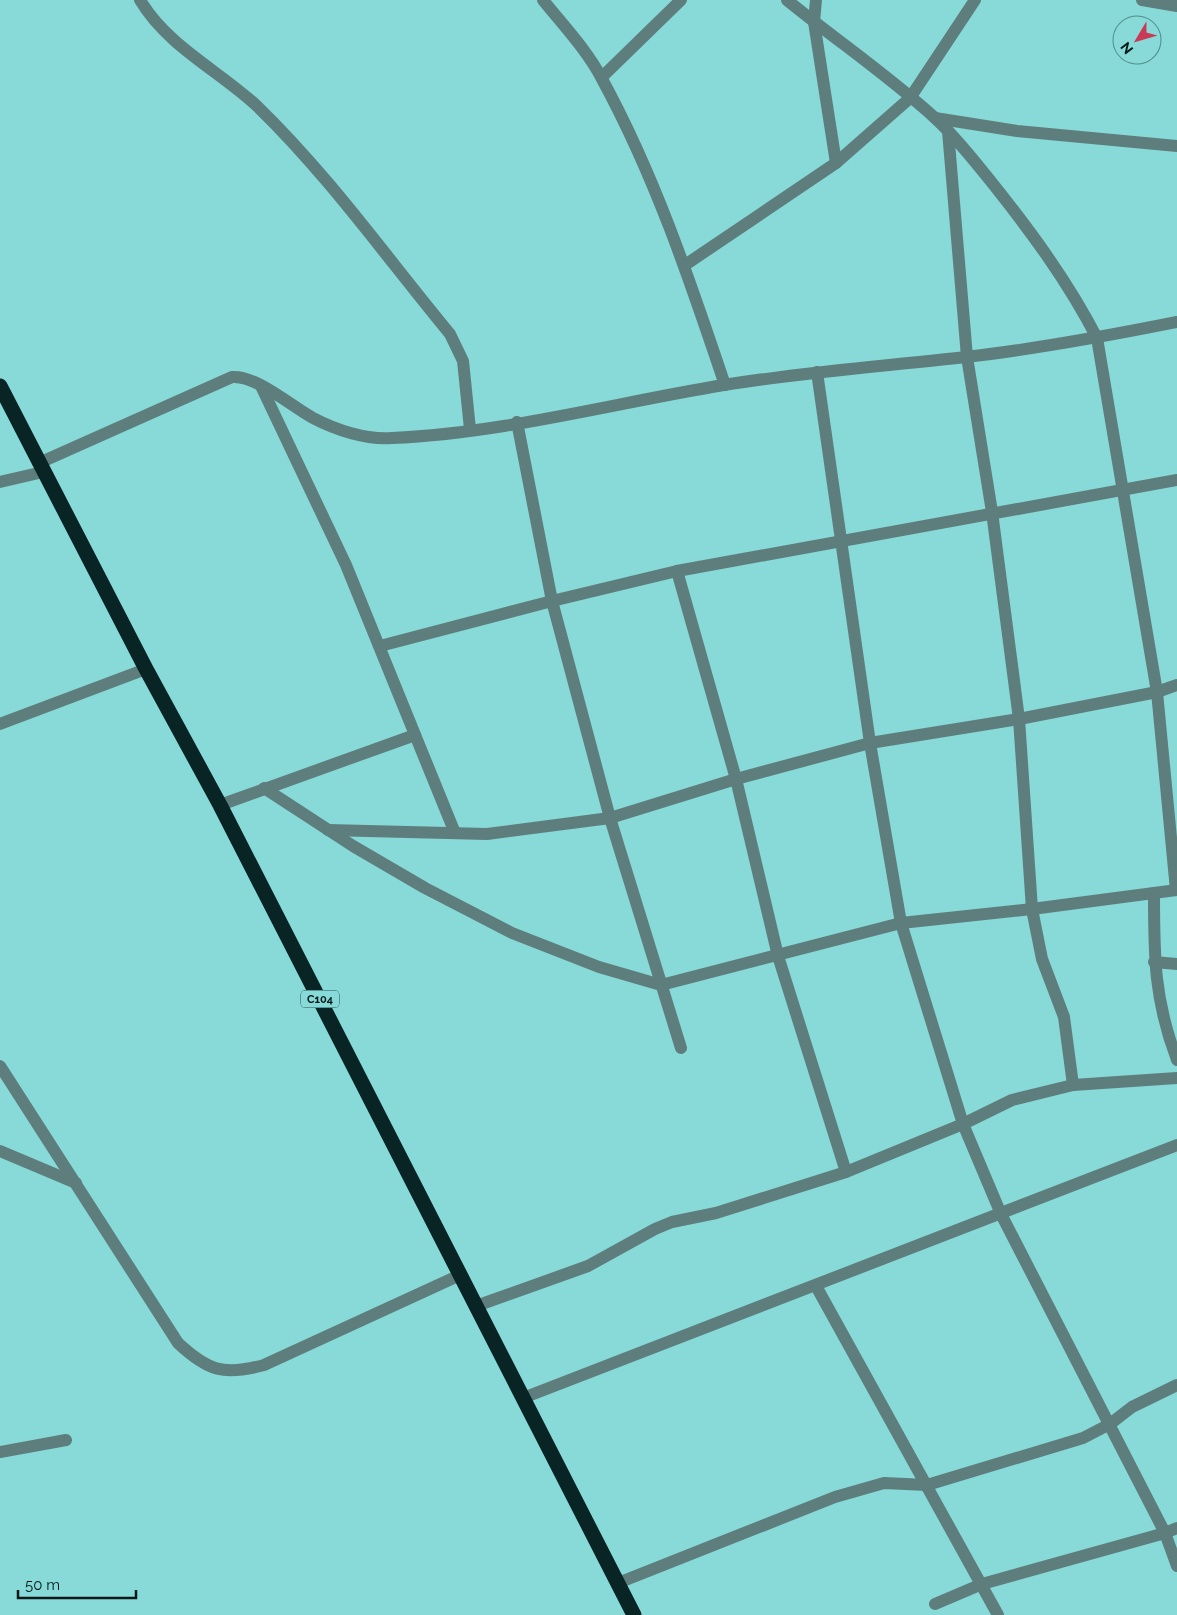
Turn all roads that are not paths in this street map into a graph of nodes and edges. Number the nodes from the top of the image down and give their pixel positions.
1 (140, 0) edge
2 (543, 0) edge
3 (681, 0) edge
4 (787, 0) edge
5 (816, 0) edge
6 (976, 0) edge
7 (1142, 0) edge
8 (1177, 6) edge
9 (814, 22) junction
10 (602, 77) junction
11 (910, 98) junction
12 (935, 118) junction
13 (948, 131) junction
14 (1177, 146) edge
15 (836, 164) junction
16 (685, 265) junction
17 (1177, 322) edge
18 (1096, 338) junction
19 (967, 357) junction
20 (817, 372) junction
21 (724, 385) junction
22 (0, 386) edge
23 (261, 386) junction
24 (517, 422) junction
25 (470, 429) junction
26 (41, 467) junction
27 (1177, 480) edge
28 (0, 482) edge
29 (1124, 490) junction
30 (992, 512) junction
31 (840, 541) junction
32 (677, 571) junction
33 (552, 601) junction
34 (380, 646) junction
35 (146, 668) junction
36 (1177, 685) edge
37 (1157, 692) junction
38 (1019, 719) junction
39 (0, 724) edge
40 (415, 735) junction
41 (870, 743) junction
42 (736, 779) junction
43 (264, 788) junction
44 (220, 804) junction
45 (610, 818) junction
46 (328, 830) junction
47 (455, 834) junction
48 (1176, 890) edge
49 (1154, 892) junction
50 (1032, 909) junction
51 (901, 923) junction
52 (778, 956) junction
53 (1154, 962) junction
54 (1177, 964) edge
55 (661, 985) junction
56 (681, 1048) dead end
57 (1177, 1060) edge
58 (0, 1066) edge
59 (1177, 1078) edge
60 (1073, 1085) junction
61 (963, 1124) junction
62 (1177, 1145) edge
63 (0, 1151) edge
64 (846, 1172) junction
65 (76, 1183) junction
66 (1001, 1214) junction
67 (460, 1275) junction
68 (816, 1286) junction
69 (476, 1306) junction
70 (1177, 1385) edge
71 (523, 1398) junction
72 (1110, 1424) junction
73 (66, 1440) dead end
74 (0, 1452) edge
75 (927, 1485) junction
76 (1171, 1531) edge
77 (1177, 1566) edge
78 (618, 1583) junction
79 (982, 1584) junction
80 (935, 1604) dead end
81 (634, 1615) edge
82 (998, 1615) edge

1 - 25 street
2 - 10 street
3 - 10 street
4 - 9 street
5 - 9 street
6 - 11 street
7 - 8 street
9 - 11 street
9 - 15 street
10 - 16 street
11 - 12 street
11 - 15 street
12 - 13 street
12 - 14 street
13 - 18 street
13 - 19 street
15 - 16 street
16 - 21 street
17 - 18 street
18 - 19 street
18 - 29 street
19 - 20 street
19 - 30 street
20 - 21 street
20 - 31 street
21 - 24 street
22 - 26 highway, C104
23 - 25 street
23 - 26 street
23 - 34 street
24 - 25 street
24 - 33 street
26 - 28 street
26 - 35 highway, C104
27 - 29 street
29 - 30 street
29 - 37 street
30 - 31 street
30 - 38 street
31 - 32 street
31 - 41 street
32 - 33 street
32 - 42 street
33 - 34 street
33 - 45 street
34 - 40 street
35 - 39 street
35 - 44 highway, C104
36 - 37 street
37 - 38 street
37 - 48 street
38 - 41 street
38 - 50 street
40 - 43 street
40 - 47 street
41 - 42 street
41 - 51 street
42 - 45 street
42 - 52 street
43 - 44 street
43 - 46 street
44 - 67 highway, C104
45 - 47 street
45 - 55 street
46 - 47 street
46 - 55 street
48 - 49 street
49 - 50 street
49 - 53 street
50 - 51 street
50 - 60 street
51 - 52 street
51 - 61 street
52 - 55 street
52 - 64 street
53 - 54 street
53 - 57 street
55 - 56 street
58 - 65 street
59 - 60 street
60 - 61 street
61 - 64 street
61 - 66 street
62 - 66 street
63 - 65 street
64 - 69 street
65 - 67 street
66 - 68 street
66 - 72 street
67 - 69 highway, C104
68 - 71 street
68 - 75 street
69 - 71 highway, C104
70 - 72 street
71 - 78 highway, C104
72 - 75 street
72 - 76 street
73 - 74 street
75 - 78 street
75 - 79 street
76 - 77 street
76 - 79 street
78 - 81 highway, C104
79 - 80 street
79 - 82 street

